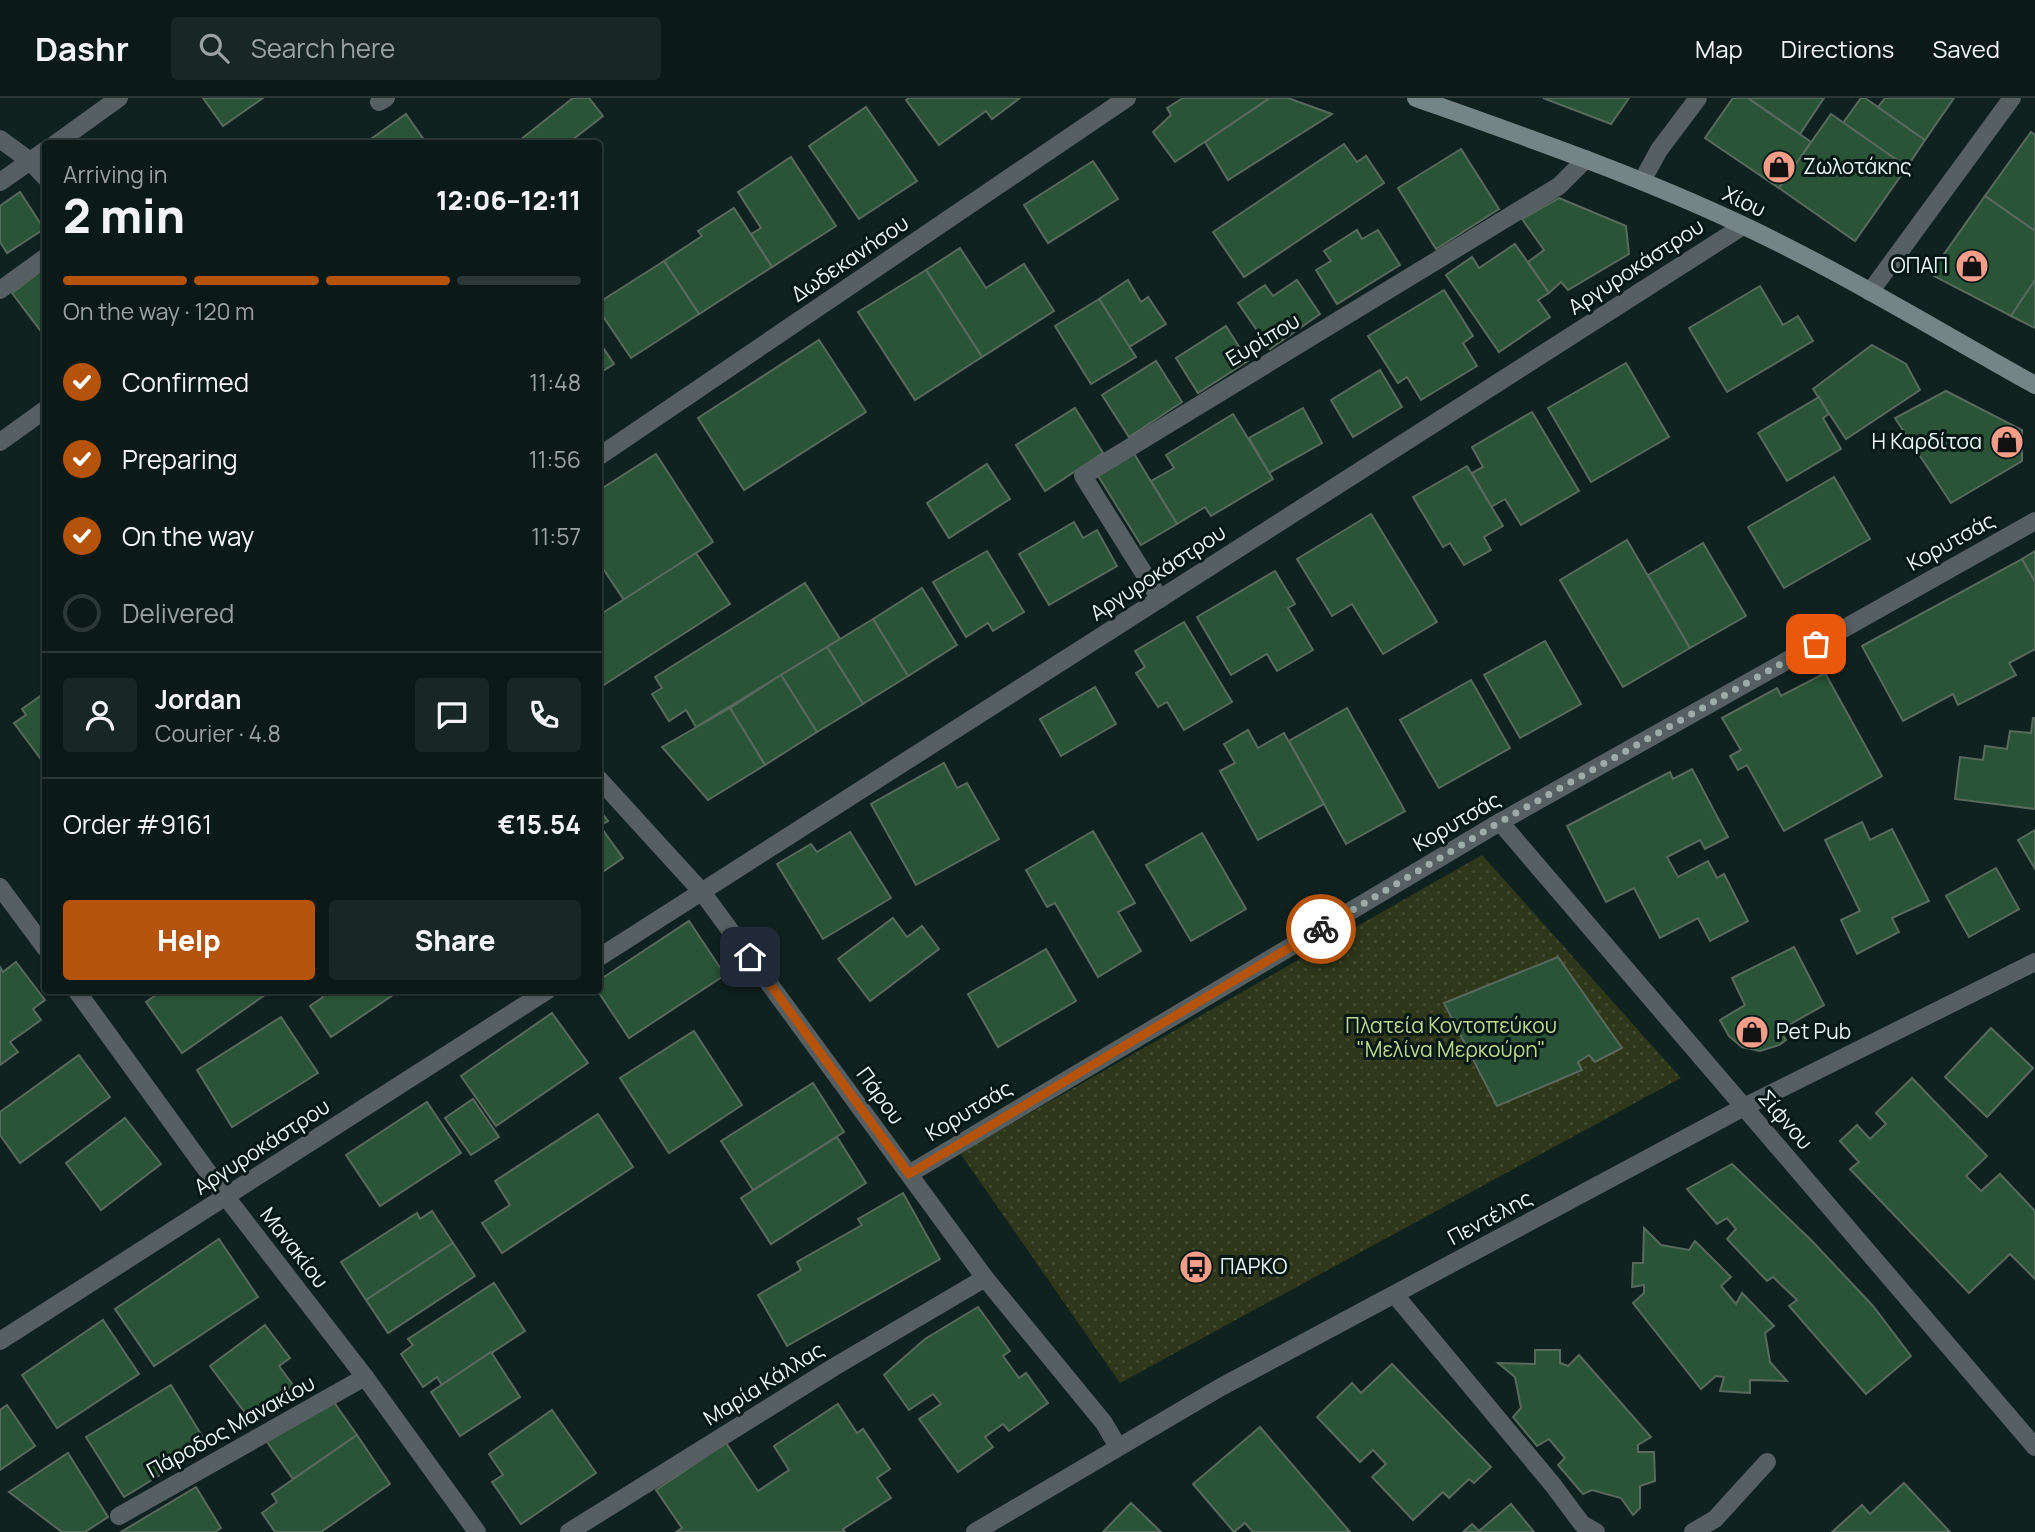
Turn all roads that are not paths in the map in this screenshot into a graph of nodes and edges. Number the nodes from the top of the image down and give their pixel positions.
1 (119, 98) edge
2 (1127, 98) edge
3 (1416, 98) edge
4 (1698, 98) edge
5 (2011, 98) edge
6 (0, 139) edge
7 (61, 140) edge
8 (42, 153) edge
9 (1586, 159) junction
10 (30, 161) junction
11 (42, 174) edge
12 (1642, 181) junction
13 (0, 182) edge
14 (1743, 226) junction
15 (42, 260) edge
16 (0, 290) edge
17 (1870, 292) junction
18 (2035, 386) edge
19 (42, 412) edge
20 (0, 442) edge
21 (602, 454) edge
22 (2035, 521) edge
23 (1160, 599) junction
24 (602, 782) edge
25 (1500, 822) junction
26 (0, 887) edge
27 (702, 892) junction
28 (42, 944) edge
29 (602, 955) edge
30 (2035, 962) edge
31 (79, 994) edge
32 (542, 994) edge
33 (1744, 1107) junction
34 (909, 1174) junction
35 (226, 1197) junction
36 (985, 1278) junction
37 (1395, 1295) junction
38 (0, 1342) edge
39 (365, 1377) junction
40 (1118, 1447) junction
41 (2035, 1447) edge
42 (1768, 1462) dead end
43 (119, 1516) dead end
44 (477, 1532) edge
45 (569, 1532) edge
46 (975, 1532) edge
47 (1596, 1532) edge
48 (1693, 1532) edge

1 - 7 street
2 - 21 street, Δωδεκανήσου
3 - 9 street, Χίου
4 - 12 street
5 - 17 street
6 - 10 street
8 - 10 street
9 - 12 street, Χίου
9 - 23 street, Ευρίπου
10 - 11 street
10 - 13 street
12 - 14 street, Χίου
14 - 17 street, Χίου
14 - 23 street, Αργυροκάστρου
15 - 16 street
17 - 18 street, Χίου
19 - 20 street
22 - 25 street, Κορυτσάς
23 - 27 street, Αργυροκάστρου
24 - 27 street, Πάρου
25 - 33 street, Σίφνου
25 - 34 street, Κορυτσάς
26 - 28 street
27 - 29 street, Αργυροκάστρου
27 - 34 street, Πάρου
30 - 33 street, Πεντέλης
31 - 35 street, Μανακίου
32 - 35 street, Αργυροκάστρου
33 - 37 street, Πεντέλης
33 - 41 street, Σίφνου
34 - 36 street, Πάρου
35 - 38 street, Αργυροκάστρου
35 - 39 street, Μανακίου
36 - 40 street, Πάρου
36 - 45 street, Μαρία Κάλλας
37 - 40 street, Πεντέλης
37 - 47 street
39 - 43 street, Πάροδος Μανακίου
39 - 44 street, Μανακίου
40 - 46 street, Πεντέλης
42 - 48 street

